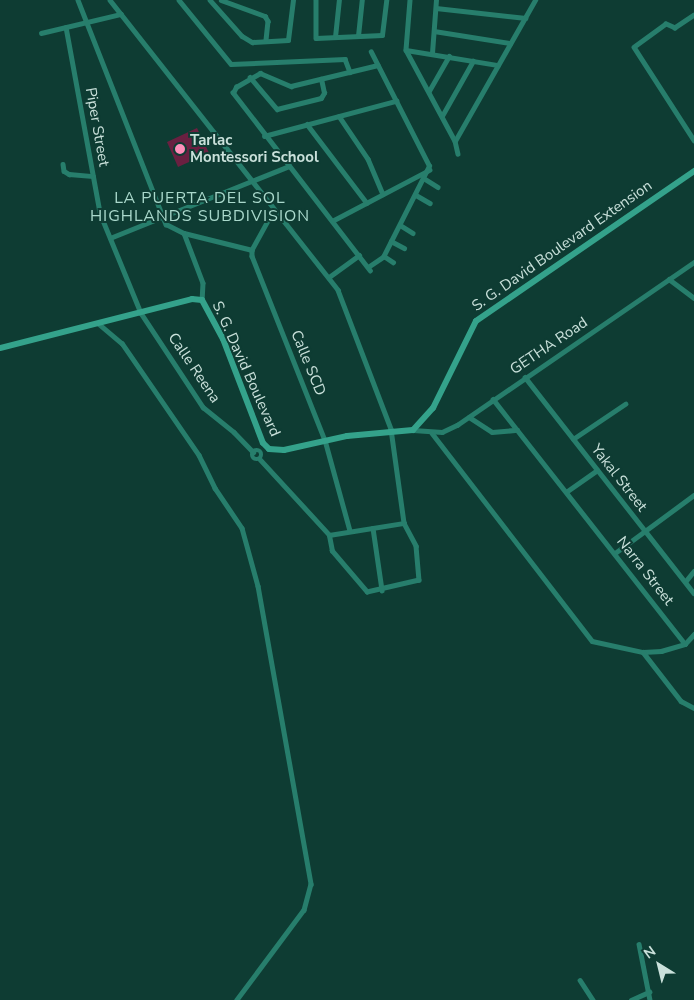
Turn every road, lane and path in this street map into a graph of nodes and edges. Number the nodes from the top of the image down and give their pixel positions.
1 (78, 0) edge
2 (110, 0) edge
3 (179, 0) edge
4 (210, 0) edge
5 (221, 0) edge
6 (293, 0) edge
7 (316, 0) edge
8 (339, 0) edge
9 (362, 0) edge
10 (386, 0) edge
11 (410, 0) edge
12 (436, 0) edge
13 (536, 0) edge
14 (436, 8) junction
15 (121, 14) junction
16 (694, 15) edge
17 (525, 18) junction
18 (85, 22) junction
19 (66, 27) junction
20 (434, 31) junction
21 (41, 33) dead end
22 (358, 36) junction
23 (335, 37) junction
24 (266, 40) junction
25 (510, 43) junction
26 (406, 50) junction
27 (371, 52) dead end
28 (432, 53) junction
29 (449, 56) junction
30 (473, 61) junction
31 (258, 65) junction
32 (378, 65) junction
33 (498, 65) junction
34 (350, 72) junction
35 (260, 73) junction
36 (250, 77) junction
37 (321, 78) junction
38 (429, 91) junction
39 (396, 101) junction
40 (339, 116) junction
41 (442, 116) junction
42 (307, 124) junction
43 (264, 136) junction
44 (694, 140) edge
45 (456, 141) junction
46 (458, 154) dead end
47 (62, 164) dead end
48 (289, 166) junction
49 (429, 170) junction
50 (694, 171) edge
51 (93, 176) junction
52 (425, 179) junction
53 (252, 181) junction
54 (438, 187) dead end
55 (383, 194) junction
56 (416, 195) junction
57 (367, 203) junction
58 (430, 203) dead end
59 (274, 210) junction
60 (162, 216) junction
61 (332, 221) junction
62 (400, 226) junction
63 (184, 233) junction
64 (413, 233) dead end
65 (110, 238) junction
66 (392, 241) junction
67 (404, 248) dead end
68 (252, 250) junction
69 (358, 255) junction
70 (384, 256) junction
71 (394, 262) dead end
72 (694, 262) edge
73 (329, 277) junction
74 (669, 279) junction
75 (694, 298) edge
76 (202, 300) junction
77 (141, 312) junction
78 (99, 324) junction
79 (0, 348) edge
80 (525, 377) junction
81 (493, 399) junction
82 (625, 404) dead end
83 (469, 417) junction
84 (391, 430) junction
85 (413, 430) junction
86 (517, 430) junction
87 (432, 433) junction
88 (573, 439) junction
89 (325, 440) junction
90 (266, 446) junction
91 (253, 452) junction
92 (260, 452) junction
93 (259, 459) junction
94 (597, 470) junction
95 (566, 492) junction
96 (694, 495) edge
97 (404, 523) junction
98 (373, 528) junction
99 (644, 530) junction
100 (350, 531) junction
101 (329, 535) junction
102 (615, 553) junction
103 (694, 571) edge
104 (685, 582) junction
105 (382, 590) junction
106 (694, 593) edge
107 (694, 634) edge
108 (685, 644) junction
109 (643, 652) junction
110 (694, 708) edge
111 (639, 944) dead end
112 (580, 980) dead end
113 (649, 992) junction
114 (237, 1000) edge
115 (593, 1000) edge
116 (631, 1000) edge
117 (650, 1000) edge

1 - 18 street
2 - 15 street
3 - 31 street
4 - 24 street
5 - 24 street
6 - 24 street
7 - 23 street
8 - 23 street
9 - 22 street
10 - 22 street
11 - 26 street
12 - 14 street
13 - 17 street
14 - 17 street
14 - 20 street
15 - 18 street
15 - 53 street
16 - 44 street
17 - 25 street
18 - 19 street
18 - 60 street
19 - 21 street
19 - 51 street, Piper Street
20 - 25 street
20 - 28 street
22 - 23 street
25 - 33 street
26 - 28 street
26 - 38 street
27 - 32 street
28 - 29 street
29 - 30 street
29 - 38 street
30 - 33 street
30 - 41 street
31 - 34 street
31 - 35 street
32 - 34 street
32 - 39 street
33 - 45 street
34 - 37 street
35 - 36 street
35 - 37 street
36 - 37 street
36 - 43 street
38 - 41 street
39 - 40 street
39 - 49 street
40 - 42 street
40 - 55 street
41 - 45 street
42 - 43 street
42 - 57 street
43 - 48 street
45 - 46 street
47 - 51 street
48 - 53 street
48 - 61 street
49 - 52 street
49 - 55 street
50 - 85 street, S. G. David Boulevard Extension
51 - 65 street, Piper Street
52 - 54 street
52 - 56 street
53 - 59 street
53 - 60 street
55 - 57 street
56 - 58 street
56 - 62 street
57 - 61 street
59 - 68 street
59 - 73 street
60 - 63 street
60 - 65 street
61 - 69 street
62 - 64 street
62 - 66 street
63 - 68 street
63 - 76 street
65 - 77 street, Piper Street
66 - 67 street
66 - 70 street
68 - 89 street, Calle SCD
69 - 70 street
69 - 73 street
70 - 71 street
72 - 74 street, GETHA Road
73 - 84 street
74 - 75 street
74 - 80 street, GETHA Road
76 - 77 street, S. G. David Boulevard
76 - 90 street, S. G. David Boulevard
77 - 78 street, S. G. David Boulevard
77 - 91 street, Calle Reena
78 - 79 street, S. G. David Boulevard
78 - 114 street
80 - 81 street, GETHA Road
80 - 88 street, Yakal Street
81 - 83 street, GETHA Road
81 - 86 street, Narra Street
82 - 88 street
83 - 86 street
83 - 87 street, GETHA Road
84 - 85 street, S. G. David Boulevard
84 - 89 street, S. G. David Boulevard
84 - 97 street
85 - 87 street, GETHA Road
86 - 95 street, Narra Street
87 - 109 street
88 - 94 street, Yakal Street
89 - 90 street, S. G. David Boulevard
89 - 100 street, Calle SCD
90 - 92 street
91 - 92 street
91 - 93 street, Calle Reena
92 - 93 street
93 - 101 street
94 - 95 street
94 - 99 street, Yakal Street
95 - 102 street, Narra Street
96 - 99 street
97 - 98 street
97 - 105 street
98 - 100 street
98 - 105 street
99 - 102 street
99 - 104 street, Yakal Street
100 - 101 street
101 - 105 street
102 - 108 street, Narra Street
103 - 104 street
104 - 106 street, Yakal Street
107 - 108 street
108 - 109 street
109 - 110 street
111 - 113 street
112 - 115 street
113 - 116 street
113 - 117 street

